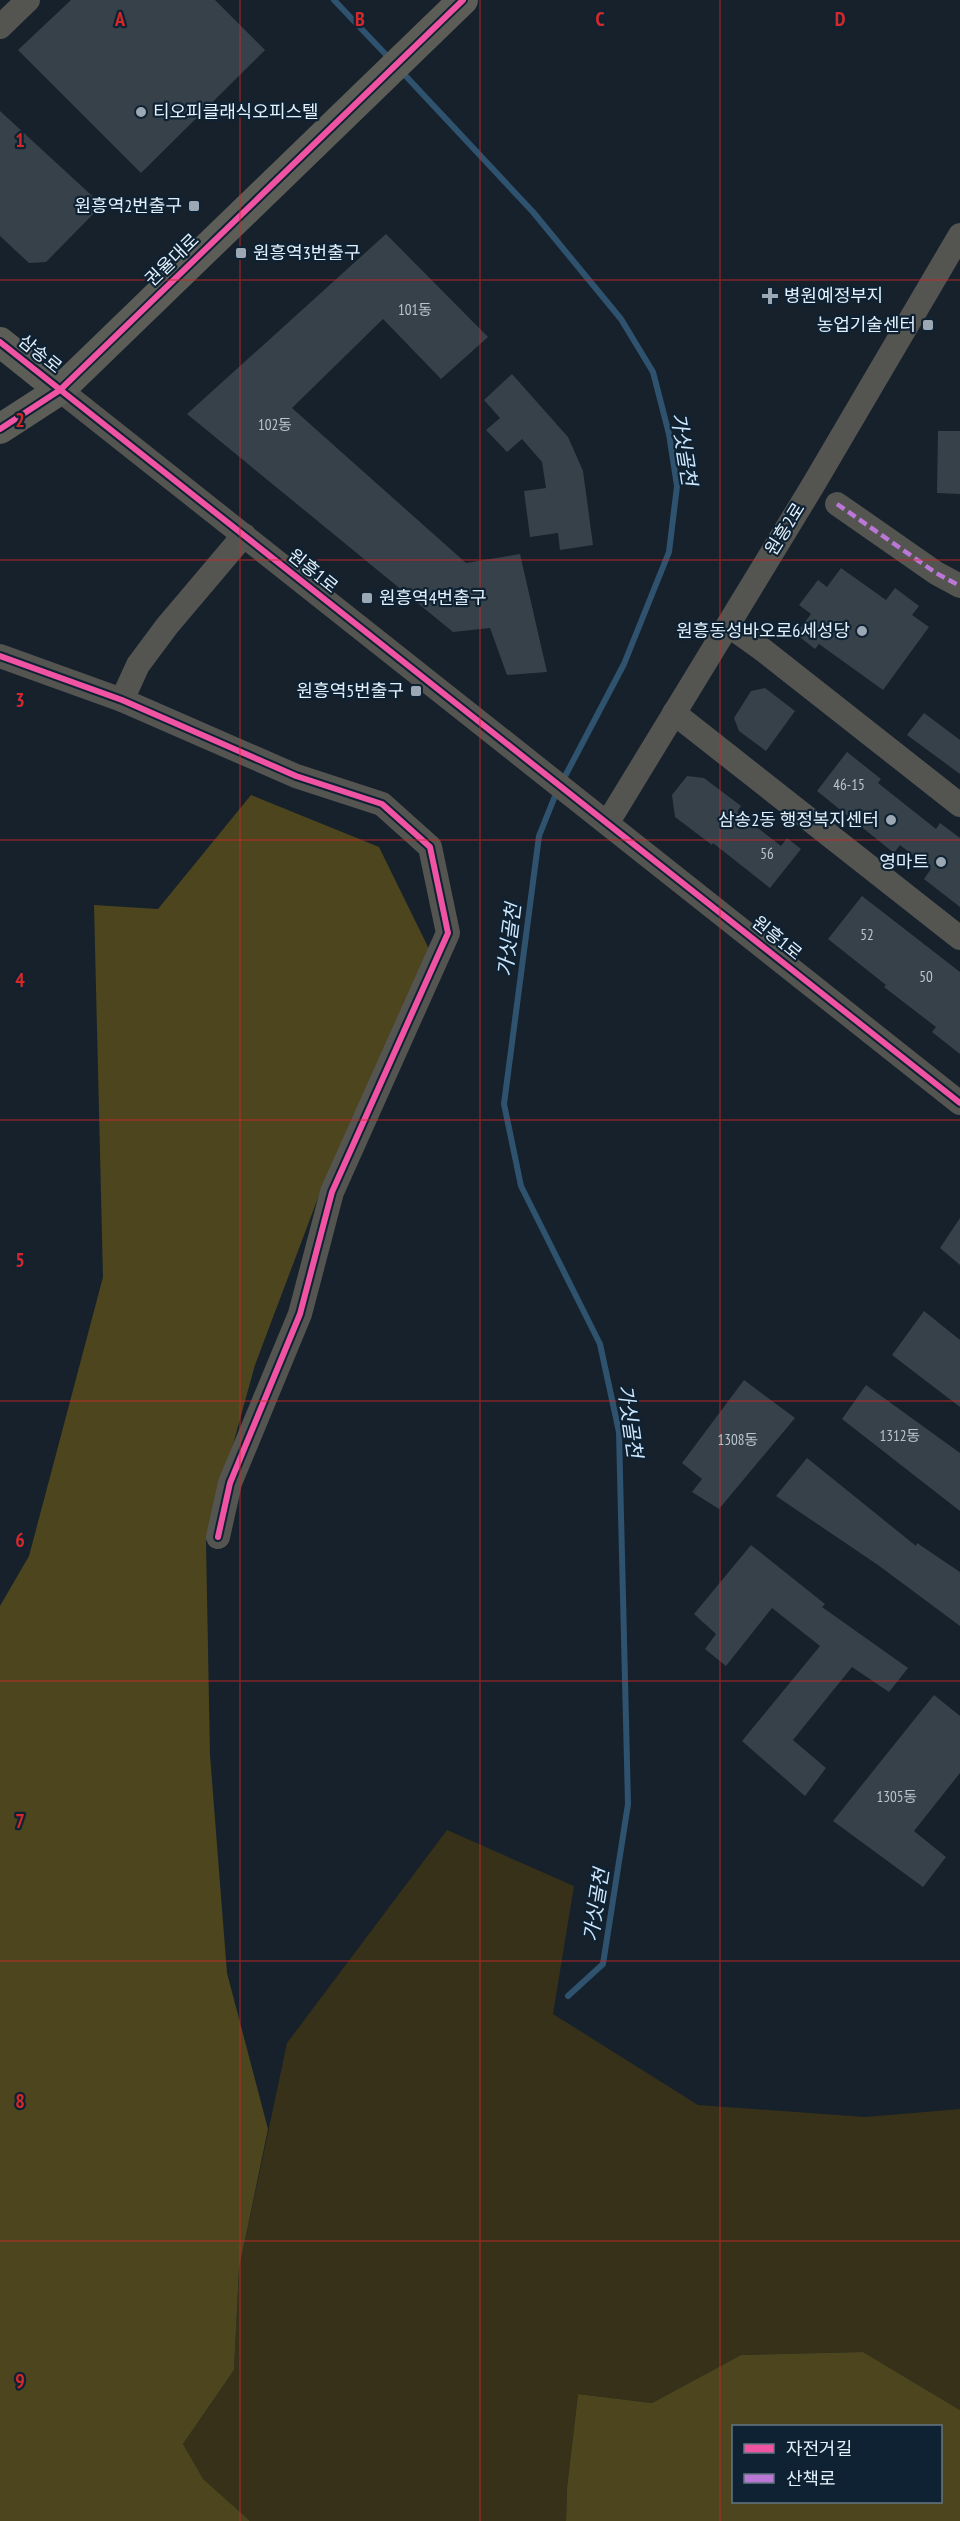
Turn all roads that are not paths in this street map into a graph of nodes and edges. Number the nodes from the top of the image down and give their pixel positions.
1 (28, 0) edge
2 (463, 0) edge
3 (0, 27) edge
4 (960, 235) edge
5 (0, 342) edge
6 (60, 390) junction
7 (0, 429) edge
8 (837, 504) dead end
9 (244, 535) junction
10 (960, 586) edge
11 (728, 625) junction
12 (0, 656) edge
13 (122, 699) junction
14 (674, 713) junction
15 (960, 805) edge
16 (608, 822) junction
17 (960, 938) edge
18 (960, 1103) edge
19 (218, 1537) dead end

1 - 3 street
2 - 6 main road, 권율대로
4 - 11 street, 원흥2로
5 - 6 main road, 삼송로
6 - 7 main road, 권율대로
6 - 9 street, 원흥1로
8 - 10 street
9 - 13 street
9 - 16 street, 원흥1로
11 - 14 street, 원흥2로
11 - 15 street
12 - 13 street
13 - 19 street
14 - 16 street, 원흥2로
14 - 17 street
16 - 18 street, 원흥1로

